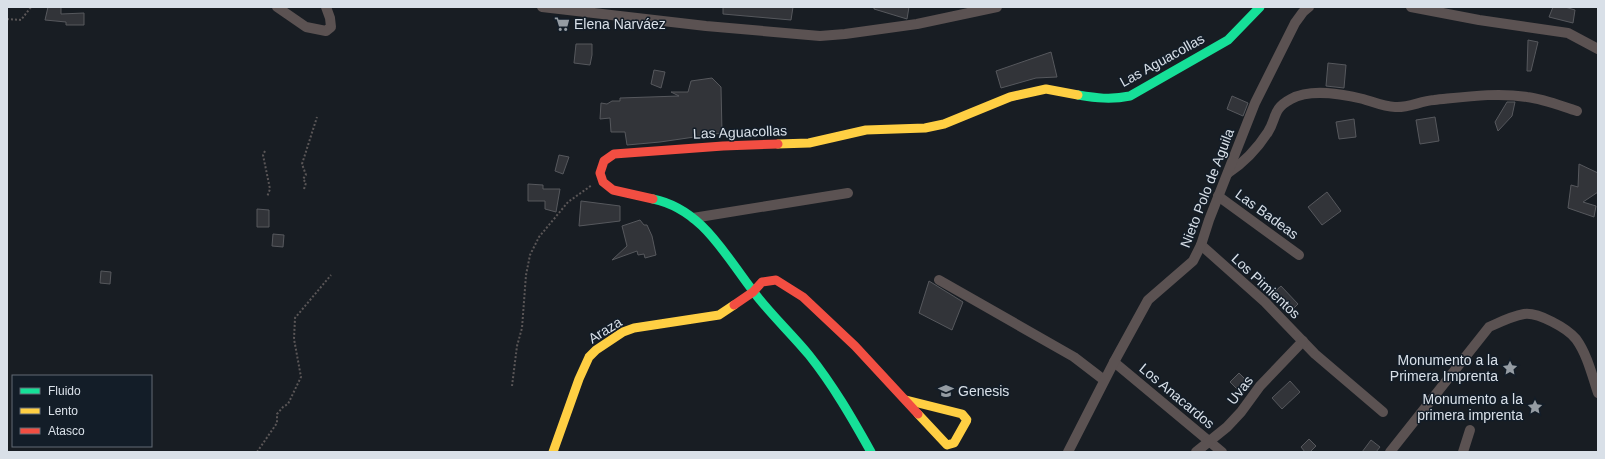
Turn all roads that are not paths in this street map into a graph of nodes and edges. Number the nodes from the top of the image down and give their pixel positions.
1 (277, 7) edge
2 (326, 7) edge
3 (542, 7) edge
4 (997, 7) edge
5 (1260, 7) edge
6 (1309, 7) edge
7 (1411, 7) edge
8 (1598, 49) edge
9 (1577, 111) dead end
10 (1228, 173) junction
11 (848, 193) dead end
12 (1218, 196) junction
13 (693, 218) junction
14 (1201, 245) junction
15 (1299, 255) dead end
16 (939, 280) dead end
17 (754, 292) junction
18 (1307, 345) junction
19 (1114, 362) junction
20 (1104, 380) junction
21 (1598, 393) edge
22 (906, 400) junction
23 (1383, 412) dead end
24 (1470, 430) dead end
25 (1210, 442) junction
26 (554, 452) edge
27 (872, 452) edge
28 (1068, 452) edge
29 (1196, 452) edge
30 (1222, 452) edge
31 (1390, 452) edge
32 (1463, 452) edge

1 - 2 street
3 - 4 street
5 - 13 street, Las Aguacollas
6 - 10 street, Nieto Polo de Aguila
7 - 8 street
9 - 10 street
10 - 12 street, Nieto Polo de Aguila
11 - 13 street
12 - 14 street, Nieto Polo de Aguila
12 - 15 street, Las Badeas
13 - 17 street
14 - 18 street, Los Pimientos
14 - 19 street, Nieto Polo de Aguila
16 - 20 street
17 - 22 street, Araza
17 - 26 street, Araza
17 - 27 street
18 - 23 street, Los Pimientos
18 - 25 street, Uvas
19 - 20 street, Nieto Polo de Aguila
19 - 25 street, Los Anacardos
20 - 28 street, Nieto Polo de Aguila
21 - 31 street
22 - 22 street, Araza
24 - 32 street
25 - 29 street, Uvas
25 - 30 street, Los Anacardos

